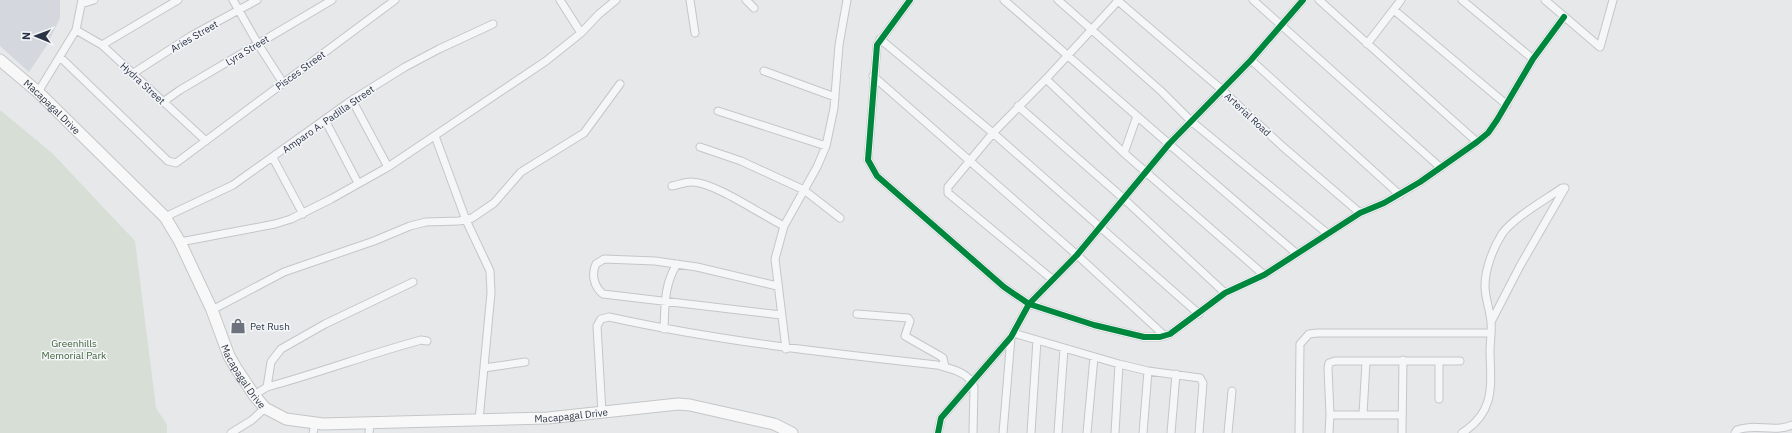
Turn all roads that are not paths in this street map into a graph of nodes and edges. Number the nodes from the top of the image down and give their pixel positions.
1 (94, 0) edge
2 (178, 0) edge
3 (233, 0) edge
4 (257, 0) edge
5 (332, 0) edge
6 (395, 0) edge
7 (560, 0) edge
8 (616, 0) edge
9 (690, 0) edge
10 (746, 0) edge
11 (847, 0) edge
12 (910, 0) edge
13 (1004, 0) edge
14 (1058, 0) edge
15 (1117, 0) edge
16 (1253, 0) edge
17 (1303, 0) edge
18 (1319, 0) edge
19 (1402, 0) edge
20 (1462, 0) edge
21 (1545, 0) edge
22 (1612, 0) edge
23 (82, 2) edge
24 (754, 8) dead end
25 (239, 10) junction
26 (1394, 10) junction
27 (1564, 17) junction
28 (493, 24) dead end
29 (1281, 24) junction
30 (1092, 29) junction
31 (76, 30) junction
32 (581, 33) junction
33 (695, 33) dead end
34 (880, 39) junction
35 (258, 44) junction
36 (1367, 44) junction
37 (102, 45) junction
38 (1067, 55) junction
39 (60, 57) junction
40 (1533, 59) junction
41 (0, 60) edge
42 (1251, 60) junction
43 (764, 70) dead end
44 (132, 74) junction
45 (873, 76) junction
46 (1046, 79) junction
47 (283, 83) junction
48 (620, 84) dead end
49 (1221, 89) junction
50 (38, 92) junction
51 (835, 97) junction
52 (352, 100) junction
53 (163, 102) junction
54 (1507, 105) junction
55 (1018, 106) junction
56 (718, 111) dead end
57 (1137, 116) junction
58 (325, 120) junction
59 (1191, 121) junction
60 (993, 133) junction
61 (435, 136) junction
62 (206, 141) junction
63 (1477, 142) junction
64 (1169, 144) junction
65 (826, 146) junction
66 (700, 147) dead end
67 (1124, 152) junction
68 (273, 158) junction
69 (969, 161) junction
70 (388, 167) junction
71 (1441, 168) junction
72 (1146, 172) junction
73 (358, 183) junction
74 (672, 186) dead end
75 (804, 190) junction
76 (1400, 195) junction
77 (1123, 198) junction
78 (1360, 213) junction
79 (303, 214) junction
80 (165, 217) junction
81 (840, 218) dead end
82 (466, 220) junction
83 (784, 226) junction
84 (1100, 227) junction
85 (1328, 234) junction
86 (180, 242) junction
87 (1297, 254) junction
88 (1077, 255) junction
89 (678, 264) junction
90 (1264, 275) junction
91 (1053, 280) junction
92 (413, 282) dead end
93 (777, 286) junction
94 (1225, 293) junction
95 (666, 301) junction
96 (1029, 304) junction
97 (212, 310) junction
98 (857, 314) dead end
99 (1199, 314) junction
100 (782, 315) junction
101 (1491, 322) junction
102 (664, 329) junction
103 (1490, 333) junction
104 (1012, 335) junction
105 (1165, 336) junction
106 (1037, 340) junction
107 (427, 341) dead end
108 (1064, 348) junction
109 (786, 349) junction
110 (1094, 357) junction
111 (1403, 360) junction
112 (1439, 360) junction
113 (1460, 361) dead end
114 (525, 362) dead end
115 (1366, 362) junction
116 (1119, 364) junction
117 (945, 367) junction
118 (484, 368) junction
119 (1148, 370) junction
120 (1176, 374) junction
121 (972, 380) junction
122 (267, 388) junction
123 (1232, 391) dead end
124 (254, 395) junction
125 (1439, 399) dead end
126 (265, 408) junction
127 (602, 413) junction
128 (1363, 414) junction
129 (1330, 415) junction
130 (1402, 416) junction
131 (479, 420) junction
132 (1792, 425) edge
133 (314, 428) edge
134 (369, 428) edge
135 (231, 433) edge
136 (792, 433) edge
137 (938, 433) edge
138 (972, 433) edge
139 (1003, 433) edge
140 (1031, 433) edge
141 (1058, 433) edge
142 (1087, 433) edge
143 (1115, 433) edge
144 (1143, 433) edge
145 (1171, 433) edge
146 (1199, 433) edge
147 (1228, 433) edge
148 (1299, 433) edge
149 (1328, 433) edge
150 (1402, 433) edge
151 (1462, 433) edge
152 (1735, 433) edge

1 - 23 street
2 - 37 street
3 - 25 street
4 - 25 street, Aries Street
5 - 35 street, Lyra Street
6 - 47 street, Pisces Street
7 - 32 street
8 - 32 street
9 - 33 street
10 - 24 street
11 - 51 street
12 - 34 street
13 - 38 street
14 - 30 street
15 - 30 street
15 - 49 street, Arterial Road
16 - 29 street
17 - 29 street
18 - 36 street
19 - 26 street
20 - 40 street
21 - 27 street
22 - 27 street
23 - 31 street
25 - 35 street
25 - 44 street, Aries Street
26 - 36 street
26 - 54 street
27 - 40 street
28 - 52 street, Amparo A. Padilla Street
29 - 42 street
29 - 71 street
30 - 38 street
30 - 59 street
31 - 37 street, Hydra Street
31 - 39 street
32 - 61 street
34 - 45 street
34 - 60 street
35 - 47 street
35 - 53 street, Lyra Street
36 - 63 street
37 - 44 street, Hydra Street
38 - 46 street
38 - 57 street
39 - 50 street
39 - 62 street, Pisces Street
40 - 54 street
41 - 50 main road, Macapagal Drive
42 - 49 street
42 - 76 street
43 - 51 street
44 - 53 street, Hydra Street
45 - 69 street
45 - 96 street
46 - 55 street
46 - 67 street
47 - 62 street, Pisces Street
48 - 82 street
49 - 59 street
49 - 78 street, Arterial Road
50 - 80 main road, Macapagal Drive
51 - 65 street
52 - 58 street, Amparo A. Padilla Street
52 - 70 street
53 - 62 street, Hydra Street
54 - 63 street
55 - 60 street
55 - 77 street
56 - 65 street
57 - 64 street
57 - 67 street
58 - 68 street, Amparo A. Padilla Street
58 - 73 street
59 - 64 street
59 - 85 street
60 - 69 street
60 - 84 street
61 - 70 street
61 - 82 street
63 - 71 street
64 - 72 street
64 - 87 street
65 - 75 street
66 - 75 street
67 - 72 street
68 - 79 street
68 - 80 street, Amparo A. Padilla Street
69 - 88 street
69 - 91 street
70 - 73 street
71 - 76 street
72 - 77 street
72 - 90 street
73 - 79 street
74 - 83 street
75 - 81 street
75 - 83 street
76 - 78 street
77 - 84 street
77 - 94 street
78 - 85 street
79 - 86 street
80 - 86 main road, Macapagal Drive
82 - 97 street
82 - 118 street
83 - 93 street
84 - 88 street
84 - 99 street
85 - 87 street
86 - 97 main road, Macapagal Drive
87 - 90 street
88 - 91 street
88 - 105 street
89 - 93 street
89 - 95 street
89 - 95 street
90 - 94 street
91 - 96 street
92 - 122 street
93 - 100 street
94 - 99 street
95 - 100 street
95 - 102 street
96 - 104 street
96 - 105 street
97 - 124 main road, Macapagal Drive
98 - 117 street
99 - 105 street
100 - 109 street
101 - 101 street
101 - 103 street
102 - 109 street
102 - 127 street
103 - 148 street
103 - 151 street
104 - 106 street
104 - 121 street
104 - 139 street
106 - 108 street
106 - 140 street
107 - 122 street
108 - 110 street
108 - 141 street
109 - 117 street
110 - 116 street
110 - 142 street
111 - 112 street
111 - 115 street
111 - 130 street
112 - 113 street
112 - 125 street
114 - 118 street
115 - 128 street
115 - 129 street
116 - 119 street
116 - 143 street
117 - 121 street
118 - 131 street
119 - 120 street
119 - 144 street
120 - 145 street
120 - 146 street
121 - 137 street
121 - 138 street
122 - 124 street
123 - 147 street
124 - 126 main road, Macapagal Drive
126 - 133 main road, Macapagal Drive
126 - 135 street
127 - 131 main road, Macapagal Drive
127 - 136 main road, Macapagal Drive
128 - 129 street
128 - 130 street
129 - 149 street
130 - 150 street
131 - 134 main road, Macapagal Drive
132 - 152 street
133 - 134 main road, Macapagal Drive

